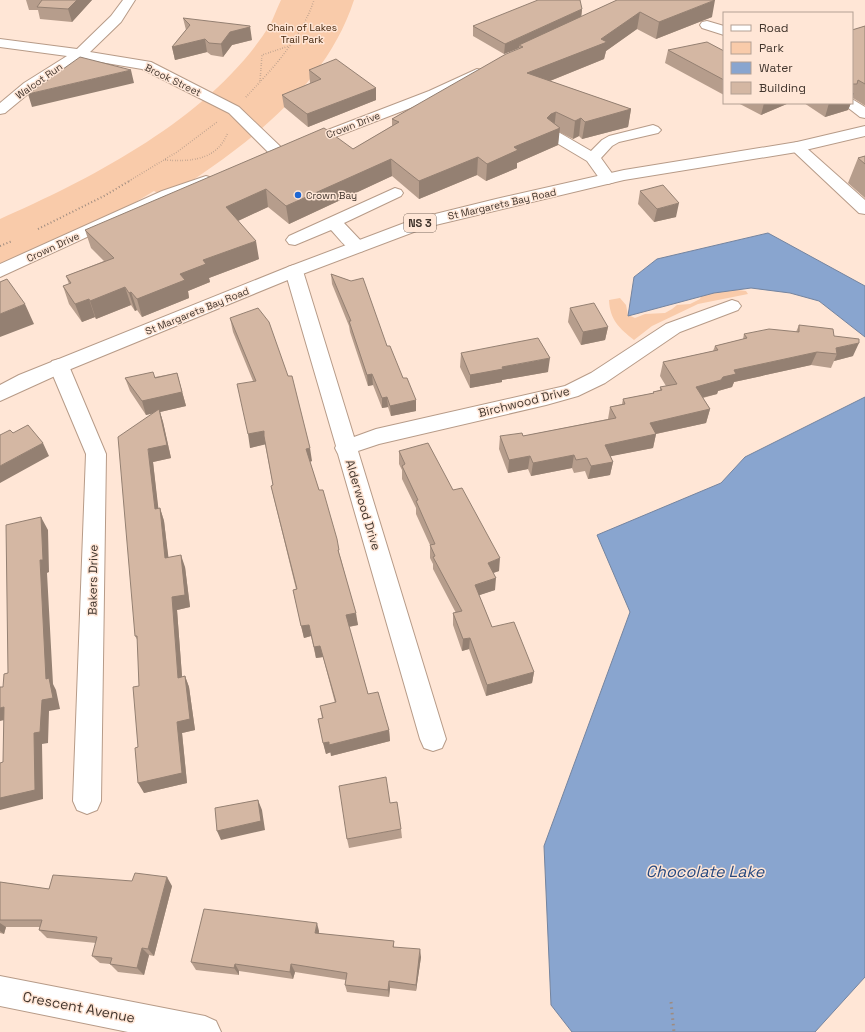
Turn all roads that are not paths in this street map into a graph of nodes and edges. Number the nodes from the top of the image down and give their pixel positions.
1 (129, 0) edge
2 (707, 25) dead end
3 (723, 32) edge
4 (0, 42) edge
5 (80, 54) junction
6 (490, 68) edge
7 (850, 104) edge
8 (0, 110) edge
9 (865, 114) edge
10 (654, 130) dead end
11 (865, 131) edge
12 (555, 136) edge
13 (797, 147) junction
14 (272, 156) joint
15 (592, 158) junction
16 (218, 176) edge
17 (608, 179) junction
18 (395, 193) dead end
19 (865, 209) edge
20 (333, 222) junction
21 (295, 240) dead end
22 (357, 247) junction
23 (0, 271) edge
24 (294, 271) junction
25 (732, 306) dead end
26 (59, 366) junction
27 (0, 394) edge
28 (345, 448) junction
29 (433, 739) dead end
30 (87, 800) dead end
31 (0, 991) edge
32 (205, 1032) edge

1 - 5 street, Walcot Run
2 - 3 street
4 - 5 street, Brook Street
5 - 8 street, Walcot Run
5 - 14 street, Brook Street
6 - 14 street, Crown Drive
7 - 9 street
10 - 15 street
11 - 13 street, St Margarets Bay Road / NS 3
12 - 15 street
13 - 17 street, St Margarets Bay Road / NS 3
13 - 19 street
15 - 17 street
16 - 23 street, Crown Drive
17 - 22 street, St Margarets Bay Road / NS 3
18 - 20 street
20 - 21 street
20 - 22 street
22 - 24 street, St Margarets Bay Road / NS 3
24 - 26 street, St Margarets Bay Road / NS 3
24 - 28 street, Alderwood Drive
25 - 28 street, Birchwood Drive
26 - 27 street, St Margarets Bay Road / NS 3
26 - 30 street, Bakers Drive
28 - 29 street, Alderwood Drive
31 - 32 street, Crescent Avenue

